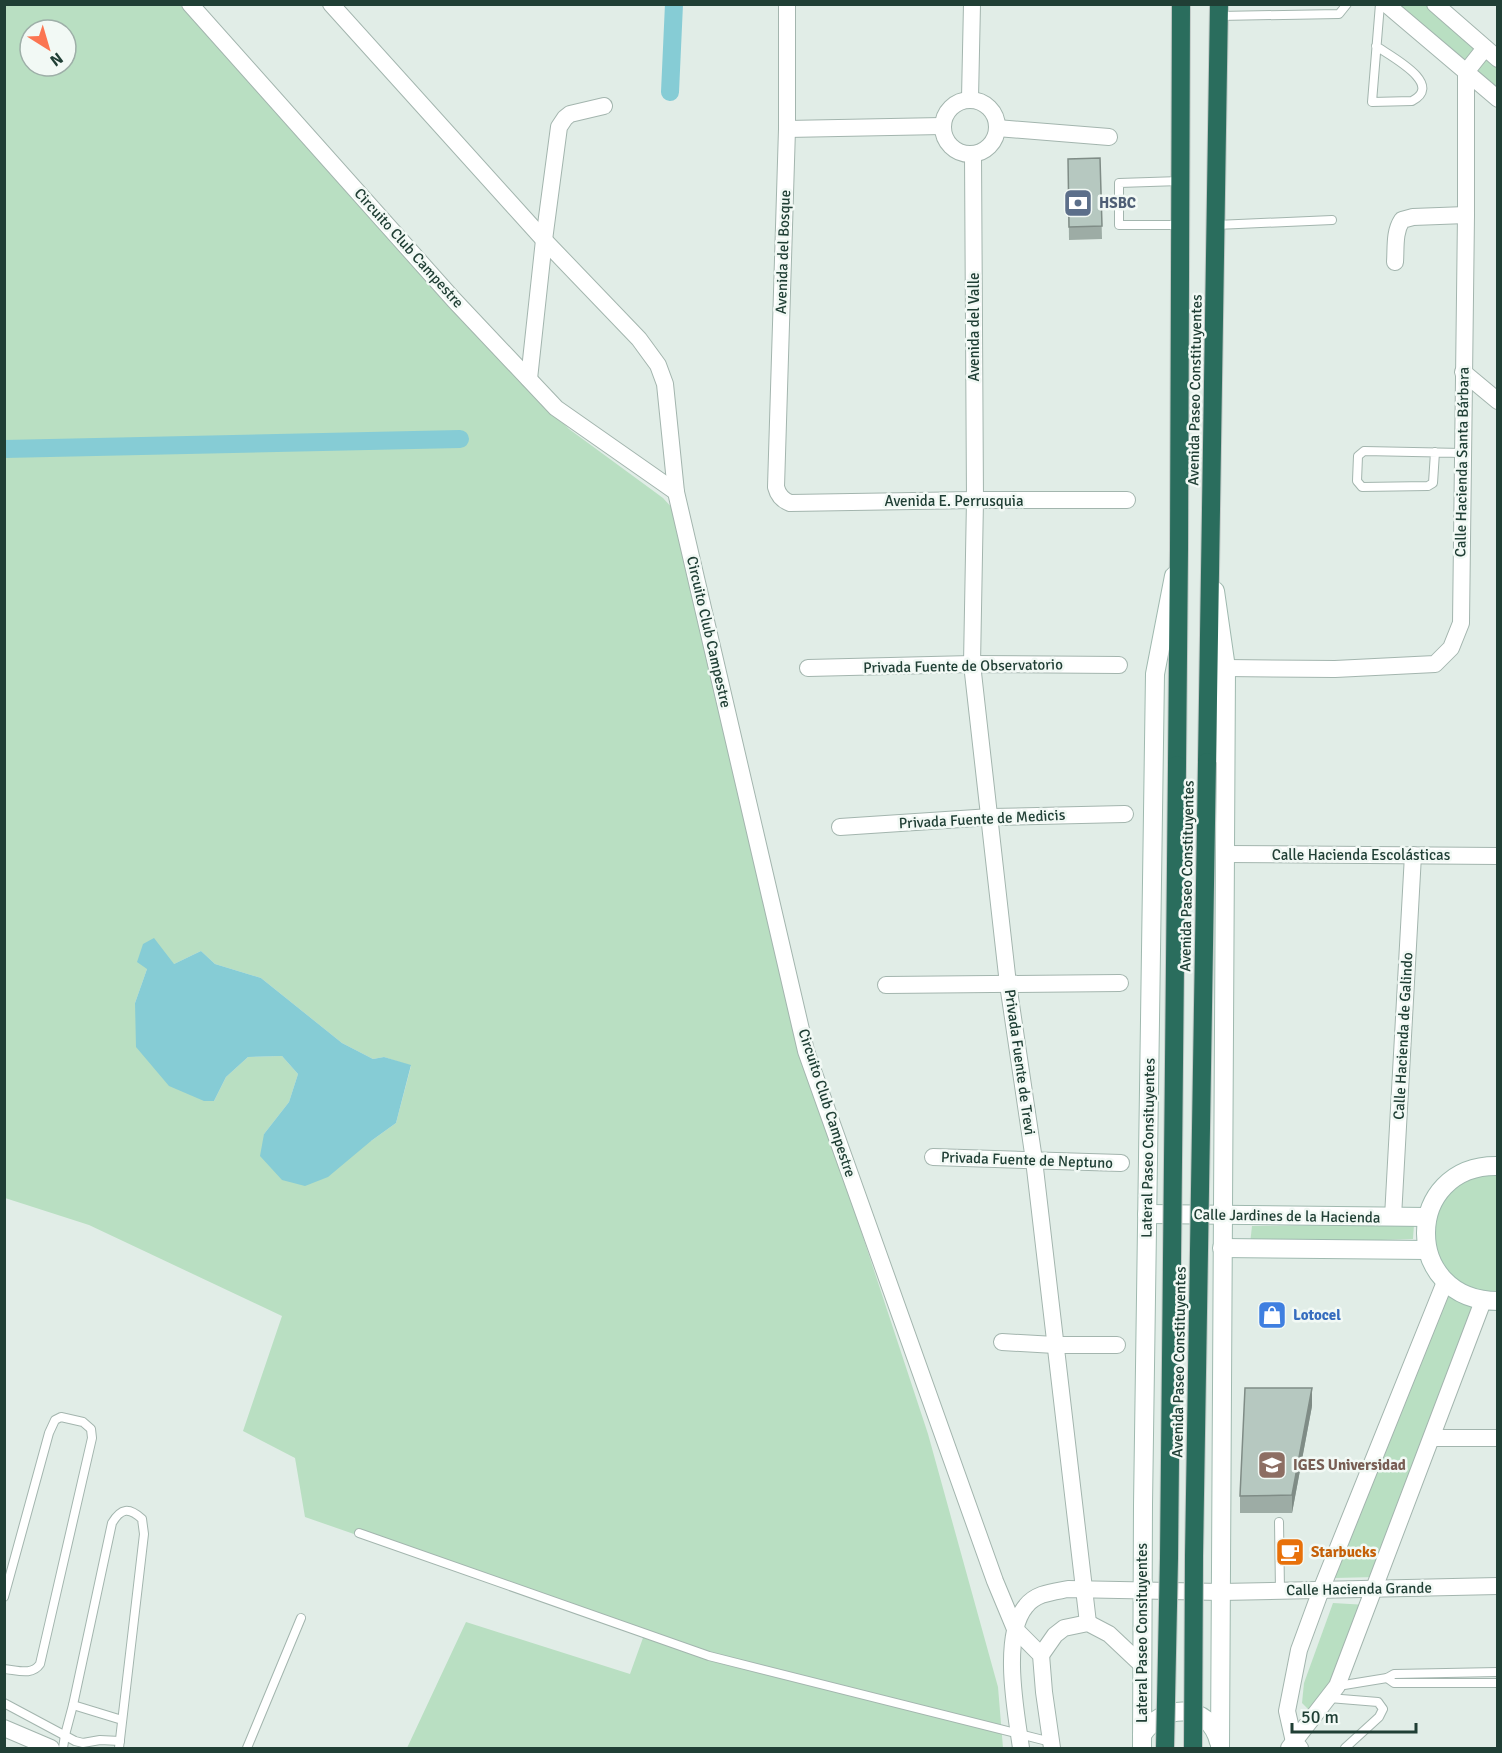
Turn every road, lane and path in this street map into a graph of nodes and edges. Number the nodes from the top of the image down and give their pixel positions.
1 (190, 4) edge
2 (331, 4) edge
3 (787, 4) edge
4 (972, 4) edge
5 (1180, 4) edge
6 (1347, 4) edge
7 (1380, 4) edge
8 (1386, 4) edge
9 (1435, 4) edge
10 (1219, 10) edge
11 (1376, 46) junction
12 (1491, 53) edge
13 (1466, 72) junction
14 (970, 99) junction
15 (1497, 99) edge
16 (604, 106) dead end
17 (942, 126) junction
18 (998, 128) junction
19 (787, 129) junction
20 (1109, 137) dead end
21 (973, 154) junction
22 (1180, 181) junction
23 (1466, 215) junction
24 (1332, 220) dead end
25 (1180, 225) junction
26 (1216, 225) junction
27 (544, 240) junction
28 (1395, 262) dead end
29 (1463, 372) junction
30 (529, 379) junction
31 (1497, 401) edge
32 (1436, 452) junction
33 (1462, 453) junction
34 (676, 492) junction
35 (781, 498) joint
36 (975, 500) junction
37 (1127, 500) dead end
38 (1179, 549) junction
39 (1210, 554) junction
40 (972, 664) junction
41 (1119, 665) dead end
42 (808, 668) dead end
43 (1226, 668) junction
44 (1125, 814) dead end
45 (990, 817) junction
46 (840, 827) dead end
47 (1225, 854) junction
48 (1413, 855) junction
49 (1497, 856) edge
50 (1120, 983) dead end
51 (1008, 984) junction
52 (886, 985) dead end
53 (933, 1157) dead end
54 (1034, 1160) junction
55 (1122, 1163) dead end
56 (1497, 1166) edge
57 (1147, 1214) junction
58 (1223, 1215) junction
59 (1393, 1217) junction
60 (1427, 1217) junction
61 (1222, 1248) junction
62 (1427, 1250) junction
63 (1445, 1282) junction
64 (1490, 1301) edge
65 (1002, 1342) dead end
66 (1055, 1345) junction
67 (1117, 1345) dead end
68 (1433, 1438) junction
69 (1497, 1438) edge
70 (1280, 1522) dead end
71 (358, 1533) dead end
72 (1497, 1586) edge
73 (1376, 1588) junction
74 (1084, 1589) junction
75 (1321, 1590) junction
76 (1280, 1591) junction
77 (1143, 1592) junction
78 (1221, 1592) junction
79 (4, 1597) edge
80 (301, 1618) dead end
81 (1088, 1623) junction
82 (1015, 1629) junction
83 (1041, 1654) junction
84 (1143, 1666) junction
85 (4, 1669) edge
86 (1497, 1672) edge
87 (1387, 1678) junction
88 (1497, 1683) edge
89 (1333, 1692) junction
90 (4, 1703) edge
91 (73, 1705) junction
92 (122, 1720) junction
93 (4, 1728) edge
94 (65, 1735) junction
95 (1020, 1741) edge
96 (1142, 1742) edge
97 (119, 1745) edge
98 (1052, 1745) edge
99 (1294, 1746) edge
100 (1220, 1748) edge
101 (51, 1749) edge
102 (63, 1749) edge
103 (247, 1749) edge
104 (1165, 1749) edge
105 (1193, 1749) edge
106 (1345, 1749) edge

1 - 30 street, Circuito Club Campestre
2 - 27 street, Circuito Club Campestre
3 - 19 street, Avenida del Bosque
4 - 14 street
5 - 22 highway, Avenida Paseo Constituyentes
6 - 10 lane
7 - 11 lane
8 - 13 street
9 - 12 street
10 - 26 highway, Avenida Paseo Constituyentes
11 - 11 lane
12 - 13 street
13 - 15 street
13 - 23 street, Calle Hacienda Santa Bárbara
14 - 17 street
14 - 18 street
16 - 27 street
17 - 19 street
17 - 21 street
18 - 20 street
18 - 21 street
19 - 35 street, Avenida del Bosque
21 - 36 street, Avenida del Valle
22 - 25 highway, Avenida Paseo Constituyentes
22 - 25 lane
23 - 28 street
23 - 29 street, Calle Hacienda Santa Bárbara
24 - 26 lane
25 - 38 highway, Avenida Paseo Constituyentes
26 - 39 highway, Avenida Paseo Constituyentes
27 - 30 street
27 - 34 street, Circuito Club Campestre
29 - 31 street
29 - 33 street, Calle Hacienda Santa Bárbara
30 - 34 street, Circuito Club Campestre
32 - 32 lane
32 - 33 lane
33 - 43 street, Calle Hacienda Santa Bárbara
34 - 82 street, Circuito Club Campestre
35 - 36 street, Avenida E. Perrusquia
36 - 37 street, Avenida E. Perrusquia
36 - 40 street, Privada Fuente de Trevi
38 - 57 main road, Lateral Paseo Consituyentes
38 - 104 highway, Avenida Paseo Constituyentes, bridge
39 - 43 main road
39 - 105 highway, Avenida Paseo Constituyentes, bridge
40 - 41 street, Privada Fuente de Observatorio
40 - 42 street, Privada Fuente de Observatorio
40 - 45 street, Privada Fuente de Trevi
43 - 47 main road
44 - 45 street, Privada Fuente de Medicis
45 - 46 street, Privada Fuente de Medicis
45 - 51 street, Privada Fuente de Trevi
47 - 48 street, Calle Hacienda Escolásticas
47 - 58 main road
48 - 49 street, Calle Hacienda Escolásticas
48 - 59 street, Calle Hacienda de Galindo
50 - 51 street
51 - 52 street
51 - 54 street, Privada Fuente de Trevi
53 - 54 street, Privada Fuente de Neptuno
54 - 55 street, Privada Fuente de Neptuno
54 - 66 street, Privada Fuente de Trevi
56 - 60 main road
57 - 58 main road, Calle Jardines de la Hacienda
57 - 77 main road, Lateral Paseo Consituyentes
58 - 59 main road, Calle Jardines de la Hacienda
58 - 61 main road
59 - 60 main road, Calle Jardines de la Hacienda
60 - 62 main road
61 - 62 main road
61 - 78 main road
62 - 63 main road
63 - 64 main road
63 - 75 street
64 - 68 street
65 - 66 street
66 - 67 street
66 - 74 street, Privada Fuente de Trevi
68 - 69 street
68 - 73 street
70 - 76 lane
71 - 95 lane
72 - 73 street, Calle Hacienda Grande
73 - 75 street, Calle Hacienda Grande
73 - 89 street
74 - 77 street
74 - 81 street, Privada Fuente de Trevi
74 - 82 street
75 - 76 street, Calle Hacienda Grande
75 - 99 street
76 - 78 street, Calle Hacienda Grande
77 - 78 street
77 - 84 main road, Lateral Paseo Consituyentes
78 - 100 main road
79 - 85 lane
80 - 103 lane
81 - 83 street
81 - 84 street
82 - 83 street, Circuito Club Campestre
82 - 95 street, Circuito Club Campestre
83 - 98 street
84 - 96 main road, Lateral Paseo Consituyentes
86 - 87 lane
87 - 88 lane
87 - 89 lane
89 - 99 street
89 - 106 lane
90 - 94 lane
91 - 92 lane
91 - 92 lane
91 - 94 lane
92 - 97 lane
93 - 101 street
94 - 97 lane
94 - 102 lane
95 - 98 lane
96 - 100 main road

